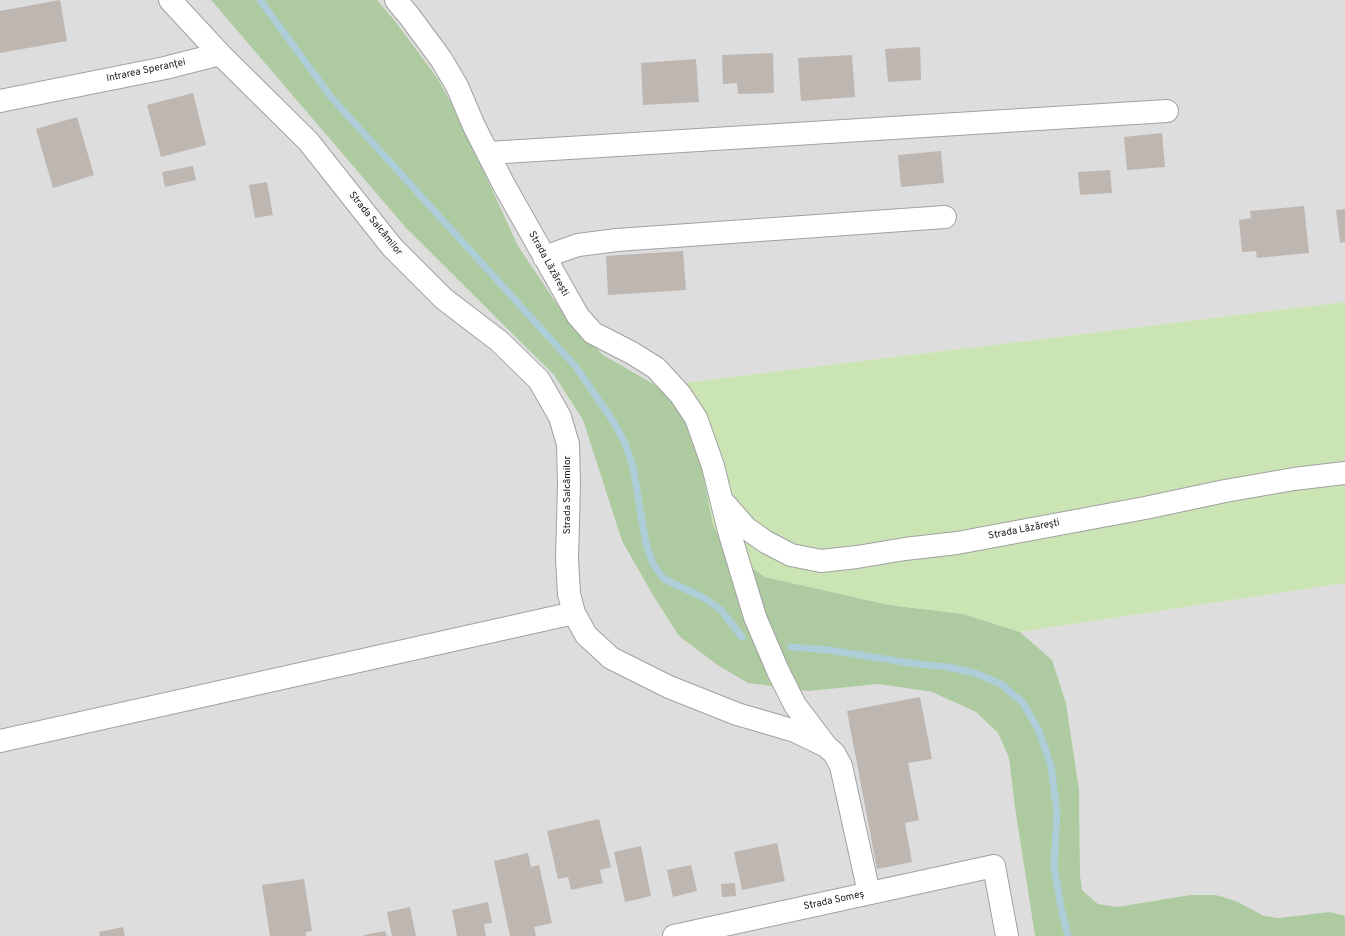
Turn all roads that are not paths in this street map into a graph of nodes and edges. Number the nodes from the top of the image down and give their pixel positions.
1 (170, 0) edge
2 (396, 0) edge
3 (220, 54) junction
4 (0, 101) edge
5 (1168, 111) dead end
6 (488, 153) junction
7 (945, 217) dead end
8 (544, 257) junction
9 (1345, 473) edge
10 (722, 500) junction
11 (574, 612) junction
12 (0, 741) edge
13 (826, 746) junction
14 (869, 893) junction
15 (674, 936) edge
16 (1007, 936) edge

1 - 3 street
2 - 6 street, Strada Lăzărești
3 - 4 street, Intrarea Speranței
3 - 11 street, Strada Salcâmilor
5 - 6 street
6 - 8 street, Strada Lăzărești
7 - 8 street
8 - 10 street, Strada Lăzărești
9 - 10 street, Strada Lăzărești
10 - 13 street, Strada Lăzărești
11 - 12 street
11 - 13 street, Strada Salcâmilor
13 - 14 street, Strada Lăzărești
14 - 15 street, Strada Someș
14 - 16 street, Strada Someș

